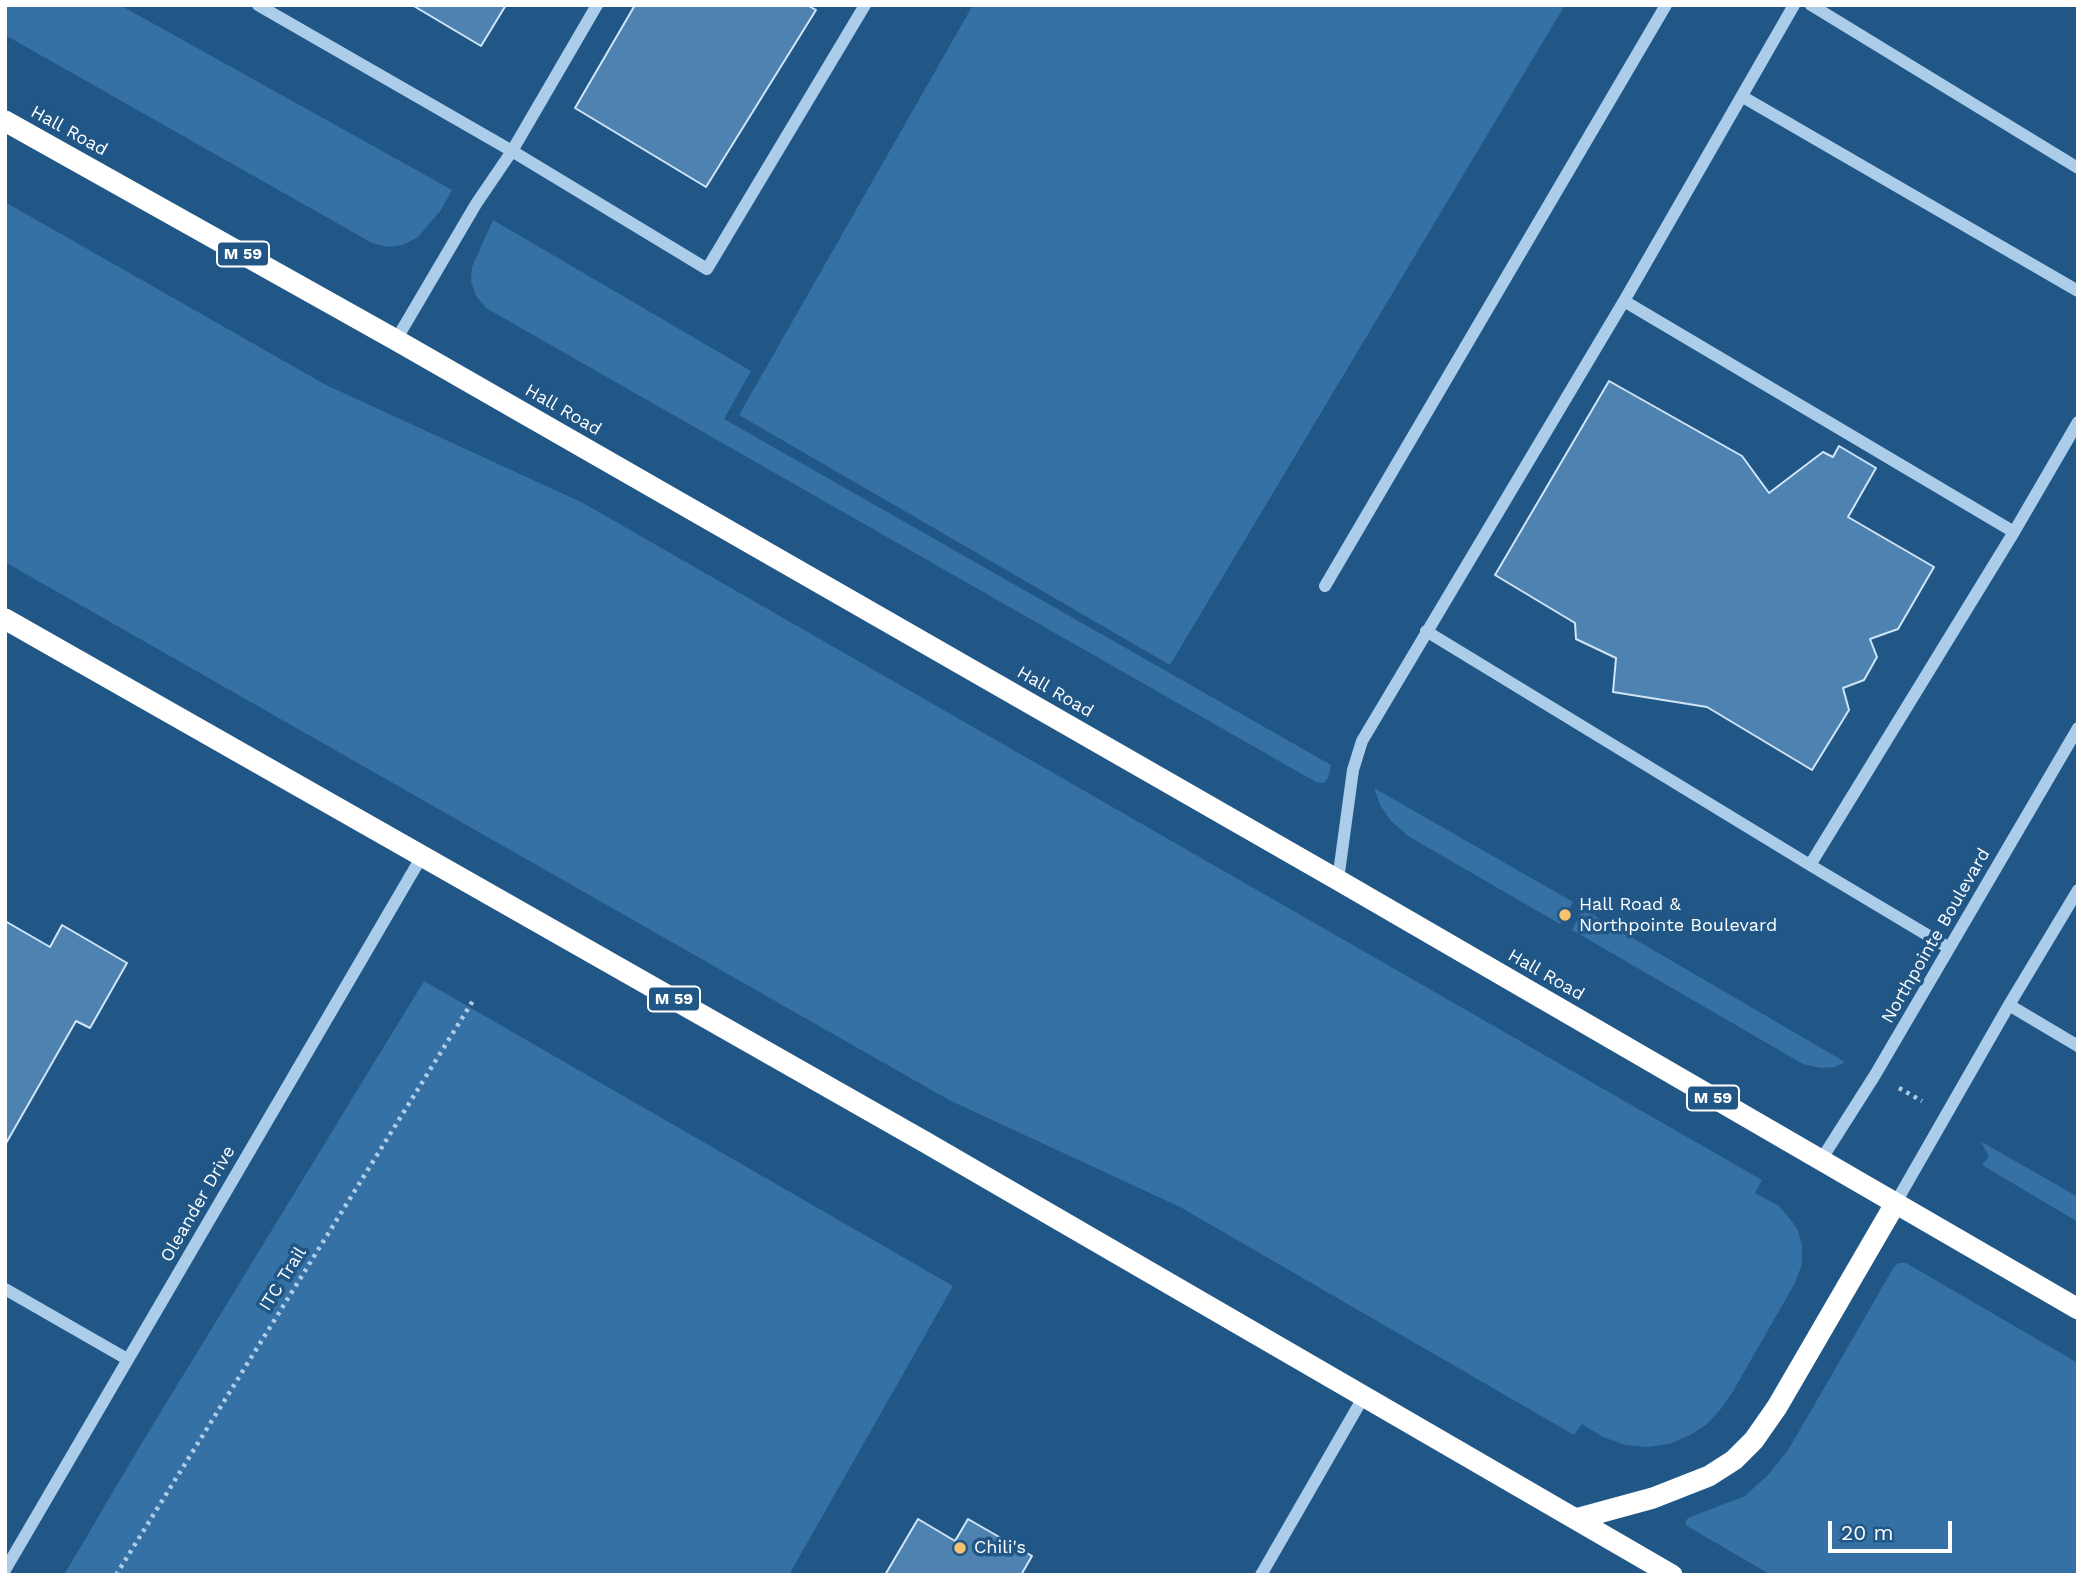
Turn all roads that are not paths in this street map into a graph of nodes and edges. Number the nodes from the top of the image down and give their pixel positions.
1 (258, 5) edge
2 (597, 5) edge
3 (865, 5) edge
4 (1666, 5) edge
5 (1794, 5) edge
6 (1811, 5) edge
7 (1743, 97) junction
8 (5, 121) edge
9 (512, 151) junction
10 (2078, 168) edge
11 (2078, 291) edge
12 (1624, 301) junction
13 (396, 340) junction
14 (2078, 422) edge
15 (2014, 531) junction
16 (1325, 586) dead end
17 (5, 619) edge
18 (1426, 631) junction
19 (2078, 728) edge
20 (422, 856) junction
21 (1810, 865) junction
22 (1338, 880) junction
23 (2078, 890) edge
24 (1949, 948) junction
25 (2009, 1005) junction
26 (2078, 1045) edge
27 (1821, 1160) junction
28 (1895, 1204) junction
29 (5, 1289) edge
30 (2078, 1309) edge
31 (127, 1359) junction
32 (1364, 1396) junction
33 (1576, 1519) junction
34 (5, 1570) edge
35 (1261, 1575) edge
36 (1672, 1575) edge

1 - 9 street
2 - 9 street
3 - 9 street
4 - 16 street
5 - 7 street
6 - 10 street
7 - 11 street
7 - 12 street
8 - 13 highway, Hall Road / M 59
9 - 13 street
12 - 15 street
12 - 18 street
13 - 22 highway, Hall Road / M 59
14 - 15 street
15 - 21 street
17 - 20 highway, M 59
18 - 21 street
18 - 22 street
19 - 24 street, Northpointe Boulevard
20 - 31 street, Oleander Drive
20 - 32 highway, M 59
21 - 24 street
22 - 27 highway, Hall Road / M 59
23 - 25 street
24 - 27 street, Northpointe Boulevard
25 - 26 street
25 - 28 street
27 - 28 highway, Hall Road / M 59
28 - 30 highway, Hall Road / M 59
28 - 33 highway
29 - 31 street
31 - 34 street, Oleander Drive
32 - 33 highway, M 59
32 - 35 street
33 - 36 highway, M 59

